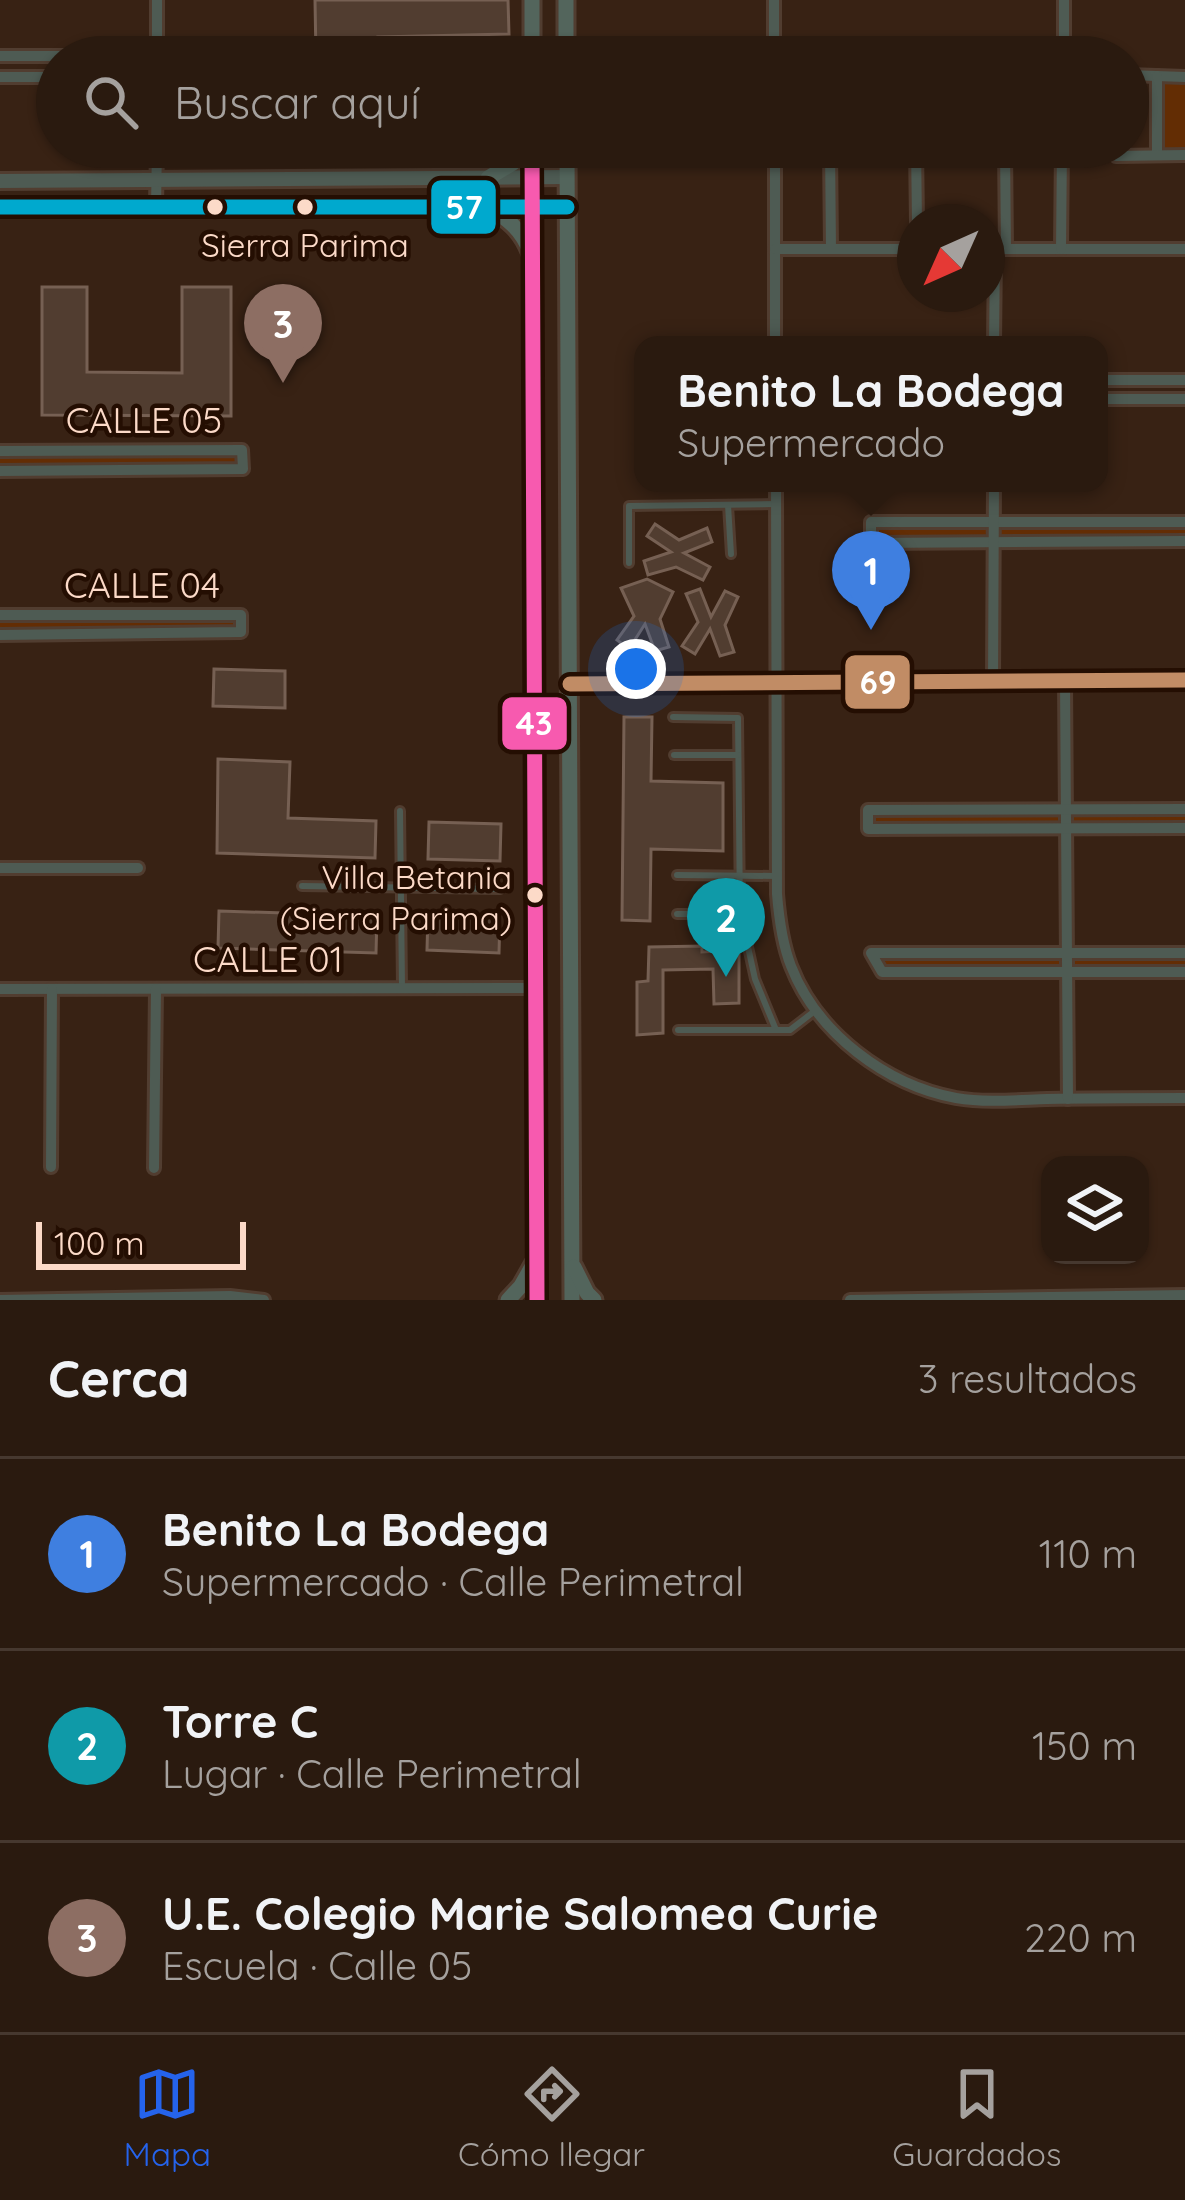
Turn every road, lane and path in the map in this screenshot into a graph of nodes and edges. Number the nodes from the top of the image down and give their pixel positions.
1 (157, 0) edge
2 (532, 0) edge
3 (566, 0) edge
4 (774, 0) edge
5 (1064, 0) edge
6 (157, 36) edge
7 (532, 36) edge
8 (566, 36) edge
9 (774, 36) edge
10 (1064, 36) edge
11 (0, 56) edge
12 (36, 56) edge
13 (1149, 76) edge
14 (1157, 76) junction
15 (1185, 76) edge
16 (0, 77) edge
17 (36, 77) edge
18 (1185, 154) edge
19 (1149, 155) edge
20 (1157, 155) junction
21 (157, 168) edge
22 (505, 168) edge
23 (531, 168) edge
24 (567, 168) edge
25 (775, 168) edge
26 (830, 168) edge
27 (916, 168) edge
28 (1003, 168) edge
29 (1062, 168) edge
30 (567, 177) junction
31 (488, 178) junction
32 (532, 178) junction
33 (0, 181) edge
34 (157, 182) junction
35 (917, 204) edge
36 (1000, 204) edge
37 (156, 206) junction
38 (484, 206) junction
39 (567, 206) junction
40 (0, 207) edge
41 (533, 207) junction
42 (775, 249) junction
43 (831, 249) junction
44 (897, 249) edge
45 (1005, 249) edge
46 (1061, 249) junction
47 (1185, 249) edge
48 (534, 260) junction
49 (776, 336) edge
50 (1108, 380) edge
51 (1185, 380) edge
52 (1108, 399) edge
53 (1185, 399) edge
54 (0, 451) edge
55 (0, 471) edge
56 (776, 492) edge
57 (994, 492) edge
58 (776, 504) junction
59 (728, 505) junction
60 (994, 522) junction
61 (1185, 522) edge
62 (1185, 541) edge
63 (994, 542) junction
64 (731, 554) dead end
65 (629, 563) dead end
66 (0, 615) edge
67 (0, 634) edge
68 (1185, 680) edge
69 (1064, 681) junction
70 (775, 682) junction
71 (993, 682) junction
72 (570, 684) junction
73 (673, 717) dead end
74 (674, 754) dead end
75 (738, 755) junction
76 (1066, 809) junction
77 (1185, 809) edge
78 (400, 811) dead end
79 (1185, 828) edge
80 (1066, 829) junction
81 (0, 868) edge
82 (138, 868) dead end
83 (677, 875) dead end
84 (740, 875) junction
85 (777, 875) junction
86 (302, 886) dead end
87 (400, 887) junction
88 (500, 889) dead end
89 (677, 914) dead end
90 (748, 947) dead end
91 (1066, 953) junction
92 (1185, 953) edge
93 (1067, 972) junction
94 (1185, 972) edge
95 (402, 988) junction
96 (537, 988) junction
97 (0, 989) edge
98 (52, 989) junction
99 (156, 989) junction
100 (815, 1010) junction
101 (678, 1030) dead end
102 (776, 1030) junction
103 (1185, 1098) edge
104 (1068, 1099) junction
105 (51, 1167) dead end
106 (154, 1168) dead end
107 (537, 1254) junction
108 (572, 1261) junction
109 (1185, 1295) edge
110 (0, 1300) edge
111 (264, 1300) edge
112 (508, 1300) edge
113 (538, 1300) edge
114 (572, 1300) edge
115 (594, 1300) edge
116 (850, 1300) edge

1 - 6 street
2 - 7 main road
3 - 8 main road
4 - 9 street
5 - 10 street
11 - 12 street
13 - 14 street
14 - 15 street
14 - 20 street
16 - 17 street
18 - 20 street
19 - 20 street
21 - 34 street
22 - 31 main road
23 - 32 main road
24 - 30 main road
25 - 42 street
26 - 43 street
27 - 35 street
28 - 36 street
29 - 46 street
30 - 32 street
30 - 39 main road
31 - 32 street
31 - 34 street
32 - 41 main road
33 - 34 street
34 - 37 street
37 - 38 street
37 - 40 street
38 - 41 street
38 - 48 main road
39 - 41 street
39 - 72 main road
41 - 48 main road
42 - 43 street
42 - 49 street
43 - 44 street
45 - 46 street
46 - 47 street
48 - 96 main road
50 - 51 street
52 - 53 street
54 - 55 street, CALLE 05
56 - 58 street
57 - 60 street
58 - 59 lane
58 - 70 street
59 - 64 lane
59 - 65 lane
60 - 61 street
60 - 63 street
60 - 63 street
62 - 63 street
63 - 71 street
66 - 67 street, CALLE 04
68 - 69 street
69 - 71 street
69 - 76 street
70 - 71 street
70 - 72 street
70 - 85 street
72 - 108 main road
73 - 75 lane
74 - 75 lane
75 - 84 lane
76 - 77 street
76 - 80 street
76 - 80 street
78 - 87 lane
79 - 80 street
80 - 91 street
81 - 82 street
83 - 84 lane
84 - 85 lane
84 - 89 lane
85 - 100 street
86 - 87 lane
87 - 88 lane
87 - 95 lane
90 - 102 lane
91 - 92 street
91 - 93 street
91 - 93 street
93 - 94 street
93 - 104 street
95 - 96 street, CALLE 01
95 - 99 street, CALLE 01
96 - 107 main road
97 - 98 street, CALLE 01
98 - 99 street, CALLE 01
98 - 105 street
99 - 106 street
100 - 102 lane
100 - 104 street
101 - 102 lane
103 - 104 street
107 - 112 main road
107 - 113 main road
108 - 114 main road
108 - 115 main road
109 - 116 street
110 - 111 street

